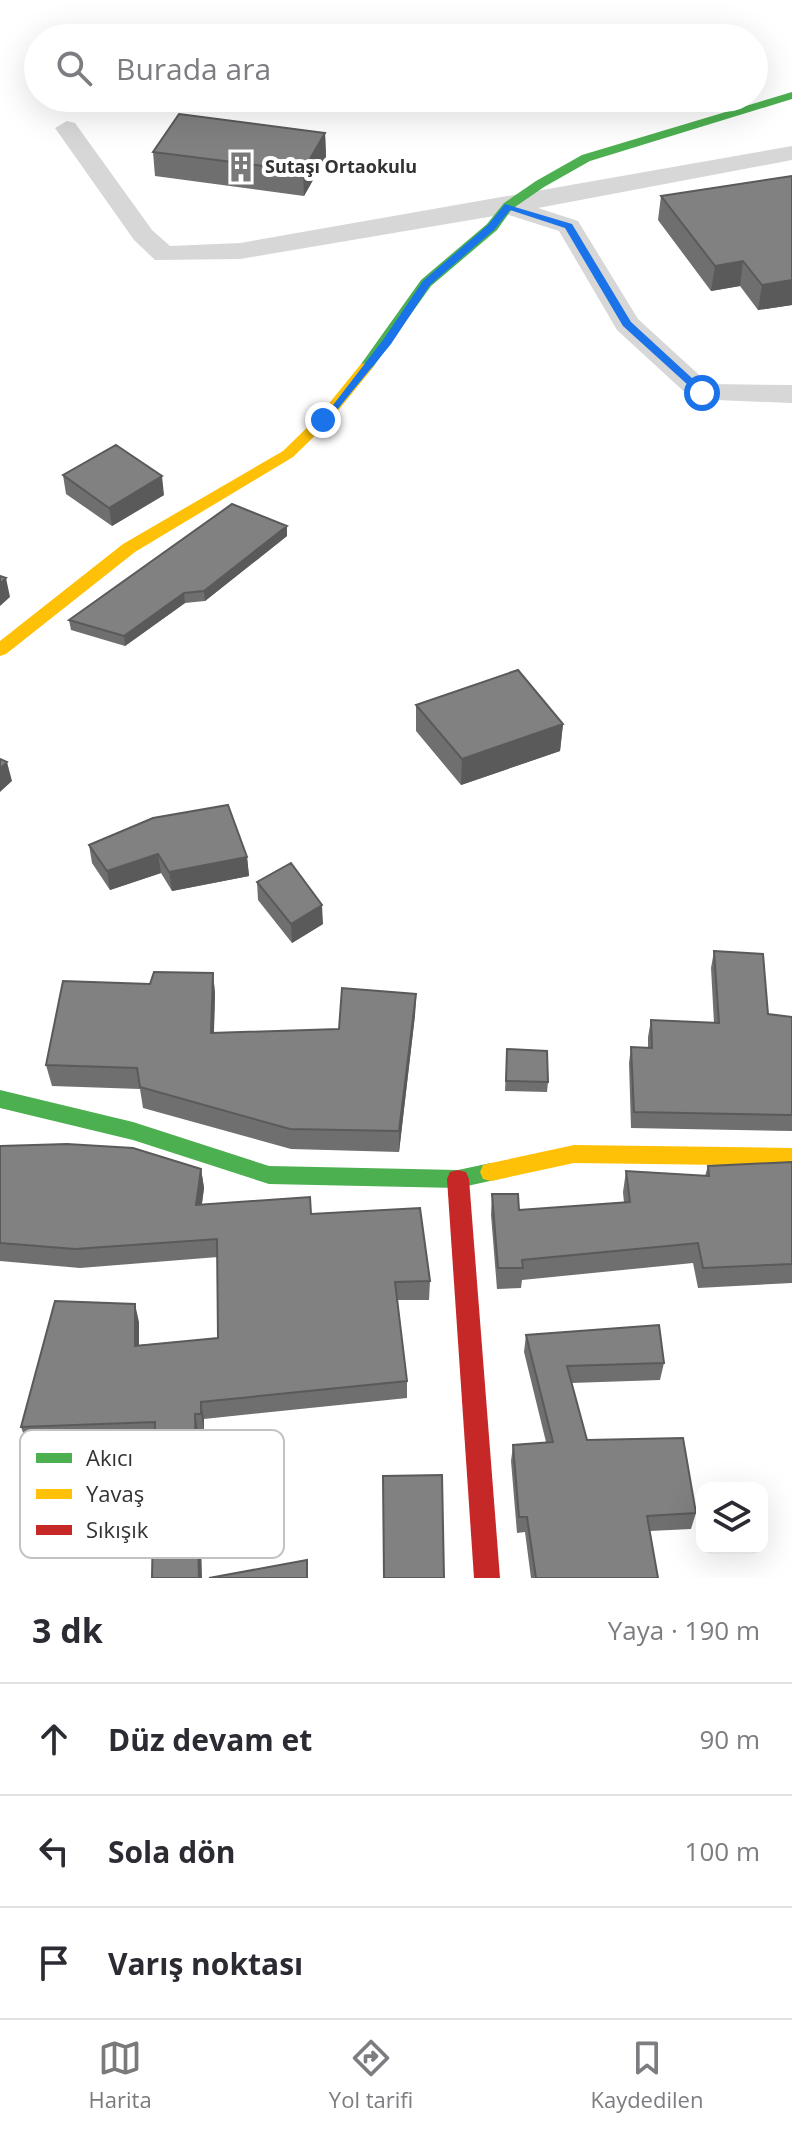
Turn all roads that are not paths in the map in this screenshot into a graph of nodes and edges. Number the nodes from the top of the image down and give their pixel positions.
1 (792, 95) edge
2 (768, 102) edge
3 (736, 112) edge
4 (67, 128) dead end
5 (792, 153) edge
6 (508, 206) junction
7 (792, 394) edge
8 (0, 650) edge
9 (0, 1099) edge
10 (792, 1157) edge
11 (458, 1179) junction
12 (487, 1578) edge

1 - 2 street
3 - 6 street
4 - 6 street
5 - 6 street
6 - 7 street
6 - 8 street
9 - 11 street
10 - 11 street
11 - 12 street

